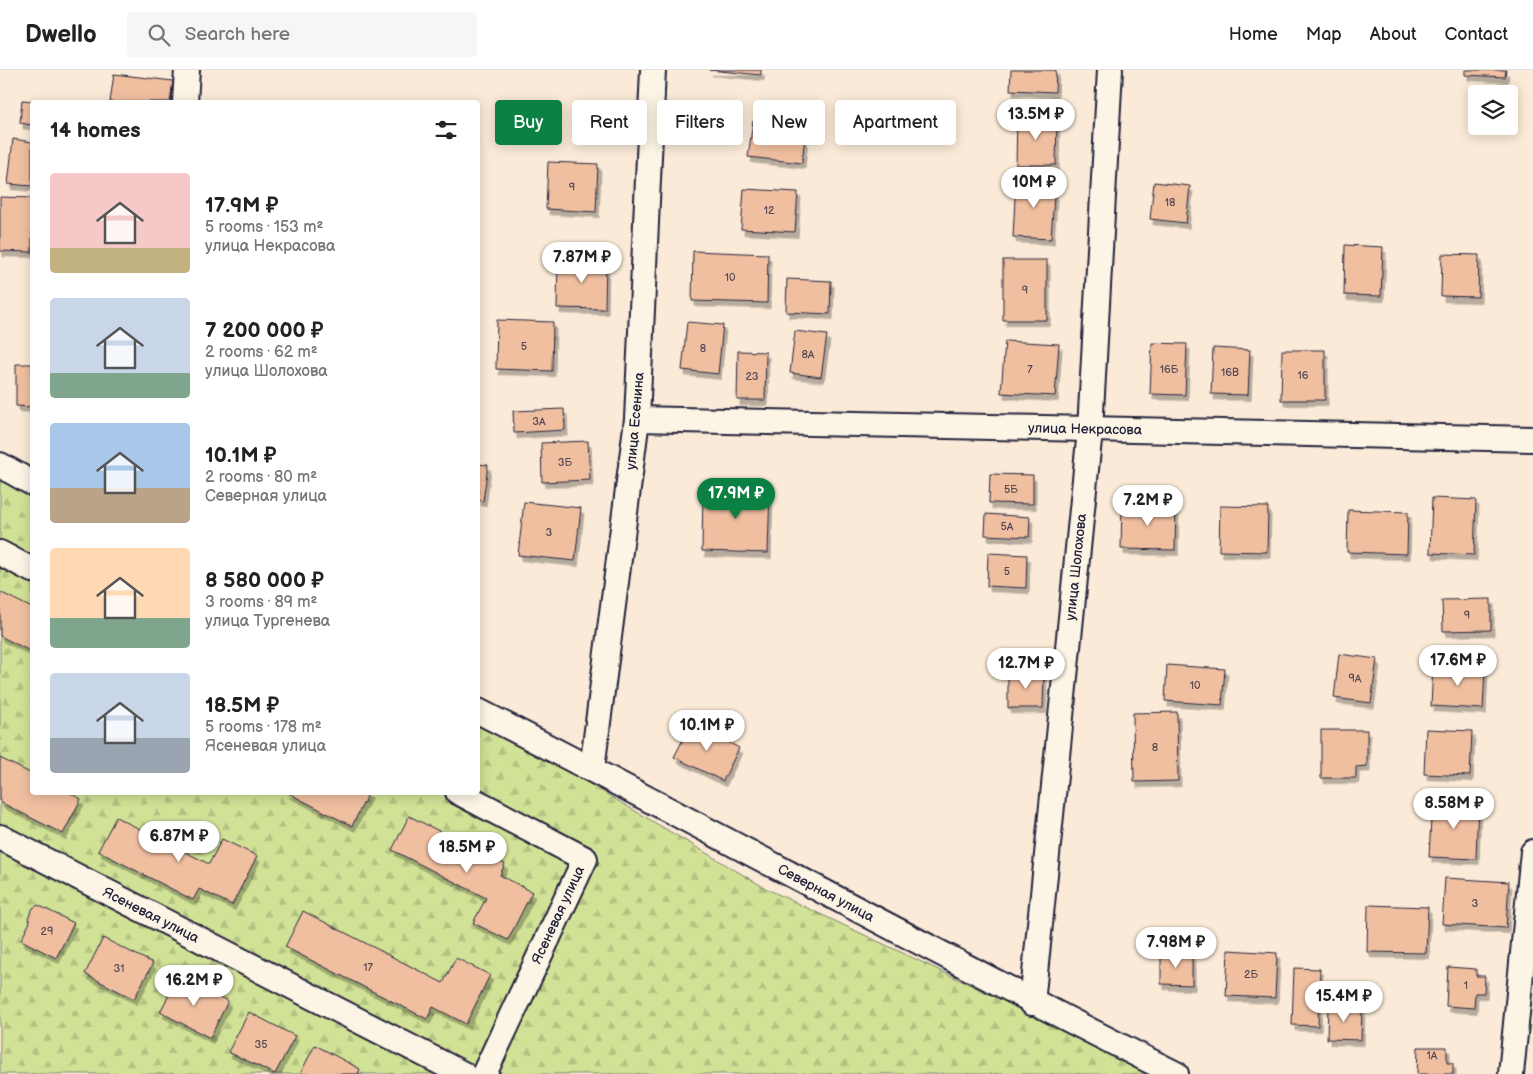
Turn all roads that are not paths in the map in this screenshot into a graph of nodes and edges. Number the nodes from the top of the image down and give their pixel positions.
1 (187, 70) edge
2 (653, 70) edge
3 (1110, 70) edge
4 (185, 100) edge
5 (637, 419) junction
6 (1090, 430) junction
7 (1533, 439) edge
8 (0, 465) edge
9 (30, 482) edge
10 (0, 554) edge
11 (30, 569) edge
12 (480, 713) edge
13 (592, 769) junction
14 (464, 795) edge
15 (0, 837) edge
16 (1533, 852) edge
17 (1032, 1002) junction
18 (463, 1074) edge
19 (484, 1074) edge
20 (1176, 1074) edge
21 (1511, 1074) edge

1 - 4 street
2 - 5 street, улица Есенина
3 - 6 street, улица Шолохова
5 - 6 street, улица Некрасова
5 - 13 street, улица Есенина
6 - 7 street, улица Некрасова
6 - 17 street, улица Шолохова
8 - 9 street
10 - 11 street
12 - 13 street, Северная улица
13 - 17 street, Северная улица
14 - 19 street, Ясеневая улица
15 - 18 street, Ясеневая улица
16 - 21 street
17 - 20 street, Северная улица

